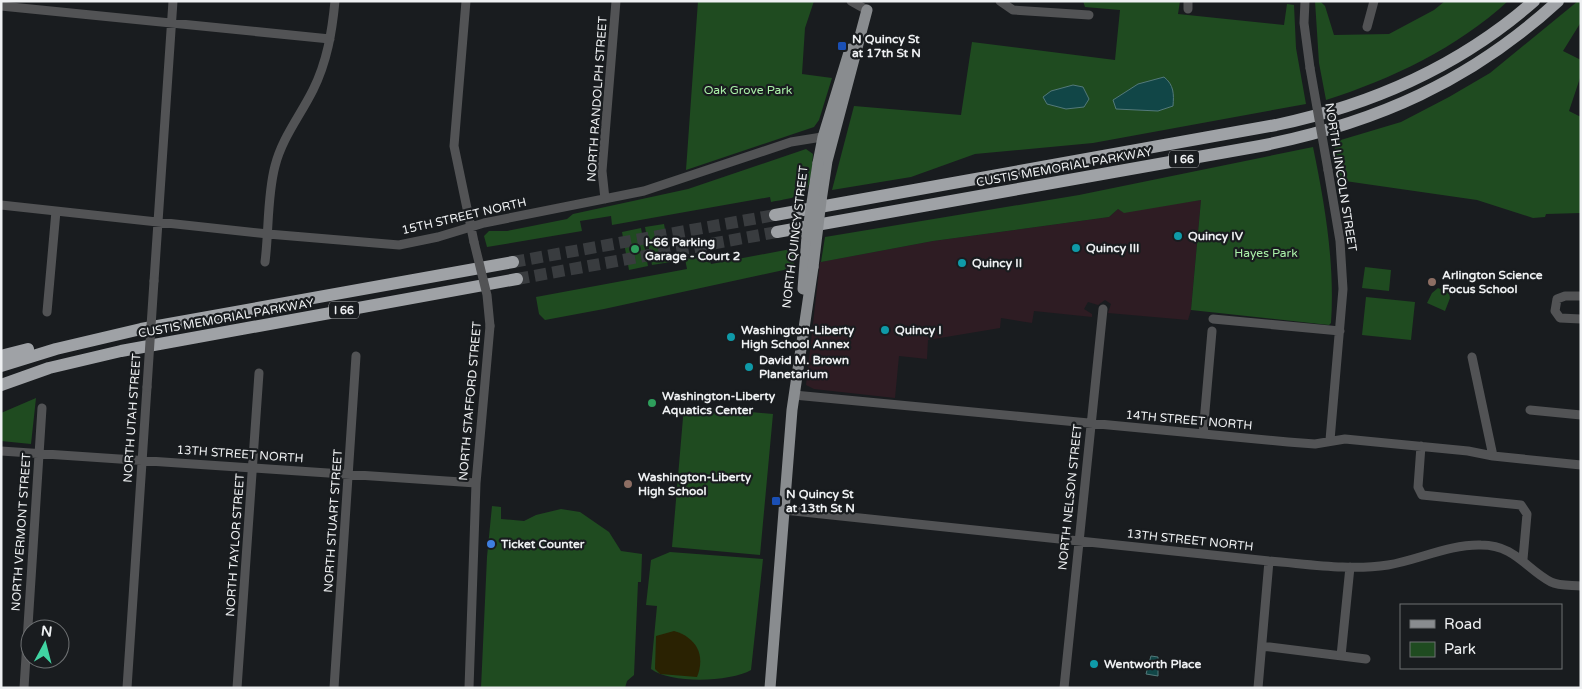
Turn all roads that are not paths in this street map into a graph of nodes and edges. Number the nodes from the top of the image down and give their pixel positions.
1 (173, 1) edge
2 (335, 1) edge
3 (466, 1) edge
4 (616, 1) edge
5 (851, 1) edge
6 (1000, 1) edge
7 (1305, 1) edge
8 (1374, 1) edge
9 (1534, 1) edge
10 (1558, 1) edge
11 (1, 6) edge
12 (868, 6) edge
13 (1089, 15) dead end
14 (172, 23) junction
15 (1368, 26) dead end
16 (330, 39) junction
17 (828, 136) junction
18 (605, 199) junction
19 (1, 205) edge
20 (56, 211) junction
21 (775, 215) tunnel mouth
22 (158, 222) junction
23 (471, 226) junction
24 (777, 232) tunnel mouth
25 (268, 234) junction
26 (265, 262) dead end
27 (513, 262) tunnel mouth
28 (517, 279) tunnel mouth
29 (1581, 296) edge
30 (1104, 309) dead end
31 (47, 312) dead end
32 (212, 316) junction
33 (1213, 318) dead end
34 (1581, 319) edge
35 (1212, 331) dead end
36 (1340, 331) junction
37 (121, 351) junction
38 (1, 356) edge
39 (356, 356) dead end
40 (1472, 357) dead end
41 (1, 366) edge
42 (259, 373) dead end
43 (1, 384) edge
44 (795, 390) junction
45 (1, 394) edge
46 (42, 408) dead end
47 (1530, 410) dead end
48 (1581, 415) edge
49 (1090, 424) junction
50 (1203, 434) junction
51 (1330, 440) junction
52 (1421, 446) junction
53 (1, 451) edge
54 (39, 454) junction
55 (1493, 456) junction
56 (142, 460) junction
57 (1581, 465) edge
58 (253, 468) junction
59 (348, 475) junction
60 (476, 483) junction
61 (784, 510) junction
62 (1078, 541) junction
63 (1522, 559) junction
64 (1269, 561) junction
65 (1350, 567) junction
66 (1581, 586) edge
67 (1262, 646) junction
68 (1341, 656) junction
69 (1366, 659) dead end
70 (24, 688) edge
71 (127, 688) edge
72 (237, 688) edge
73 (334, 688) edge
74 (469, 688) edge
75 (770, 688) edge
76 (1064, 688) edge
77 (1258, 688) edge

1 - 14 street, NORTH UTAH STREET
2 - 16 street
3 - 23 street, NORTH STAFFORD STREET
4 - 18 street, NORTH RANDOLPH STREET
5 - 12 street
6 - 13 street
7 - 36 street, NORTH LINCOLN STREET, bridge
8 - 15 street
9 - 21 highway, CUSTIS MEMORIAL PARKWAY / I 66
10 - 24 highway, CUSTIS MEMORIAL PARKWAY / I 66
11 - 14 street
12 - 17 main road, NORTH QUINCY STREET
14 - 16 street
14 - 22 street, NORTH UTAH STREET
16 - 25 street
17 - 18 street, 15TH STREET NORTH
17 - 44 main road, NORTH QUINCY STREET, bridge
18 - 23 street, 15TH STREET NORTH
19 - 20 street, 15TH STREET NORTH
20 - 22 street, 15TH STREET NORTH
20 - 31 street
22 - 25 street, 15TH STREET NORTH
22 - 56 street, NORTH UTAH STREET, bridge
23 - 25 street, 15TH STREET NORTH
23 - 60 street, NORTH STAFFORD STREET, bridge
25 - 26 street
27 - 32 highway, CUSTIS MEMORIAL PARKWAY / I 66
28 - 37 highway, CUSTIS MEMORIAL PARKWAY / I 66
29 - 34 street
30 - 49 street, NORTH NELSON STREET
32 - 38 highway
32 - 41 highway, CUSTIS MEMORIAL PARKWAY / I 66
33 - 36 street
35 - 50 street
36 - 51 street, NORTH LINCOLN STREET
37 - 43 highway, CUSTIS MEMORIAL PARKWAY / I 66
37 - 45 highway
39 - 59 street, NORTH STUART STREET
40 - 55 street
42 - 58 street, NORTH TAYLOR STREET
44 - 49 street, 14TH STREET NORTH
44 - 61 main road, NORTH QUINCY STREET
46 - 54 street, NORTH VERMONT STREET
47 - 48 street
49 - 50 street, 14TH STREET NORTH
49 - 62 street, NORTH NELSON STREET
50 - 51 street, 14TH STREET NORTH
51 - 52 street, 14TH STREET NORTH
52 - 55 street, 14TH STREET NORTH
52 - 63 street
53 - 54 street, 13TH STREET NORTH
54 - 56 street, 13TH STREET NORTH
54 - 70 street, NORTH VERMONT STREET
55 - 57 street, 14TH STREET NORTH
56 - 58 street, 13TH STREET NORTH
56 - 71 street, NORTH UTAH STREET
58 - 59 street, 13TH STREET NORTH
58 - 72 street, NORTH TAYLOR STREET
59 - 60 street, 13TH STREET NORTH
59 - 73 street, NORTH STUART STREET
60 - 74 street, NORTH STAFFORD STREET
61 - 62 street, 13TH STREET NORTH
61 - 75 main road, NORTH QUINCY STREET
62 - 64 street, 13TH STREET NORTH
62 - 76 street, NORTH NELSON STREET
63 - 65 street, 13TH STREET NORTH
63 - 66 street, 13TH STREET NORTH
64 - 65 street, 13TH STREET NORTH
64 - 67 street
65 - 68 street
67 - 68 street
67 - 77 street
68 - 69 street

